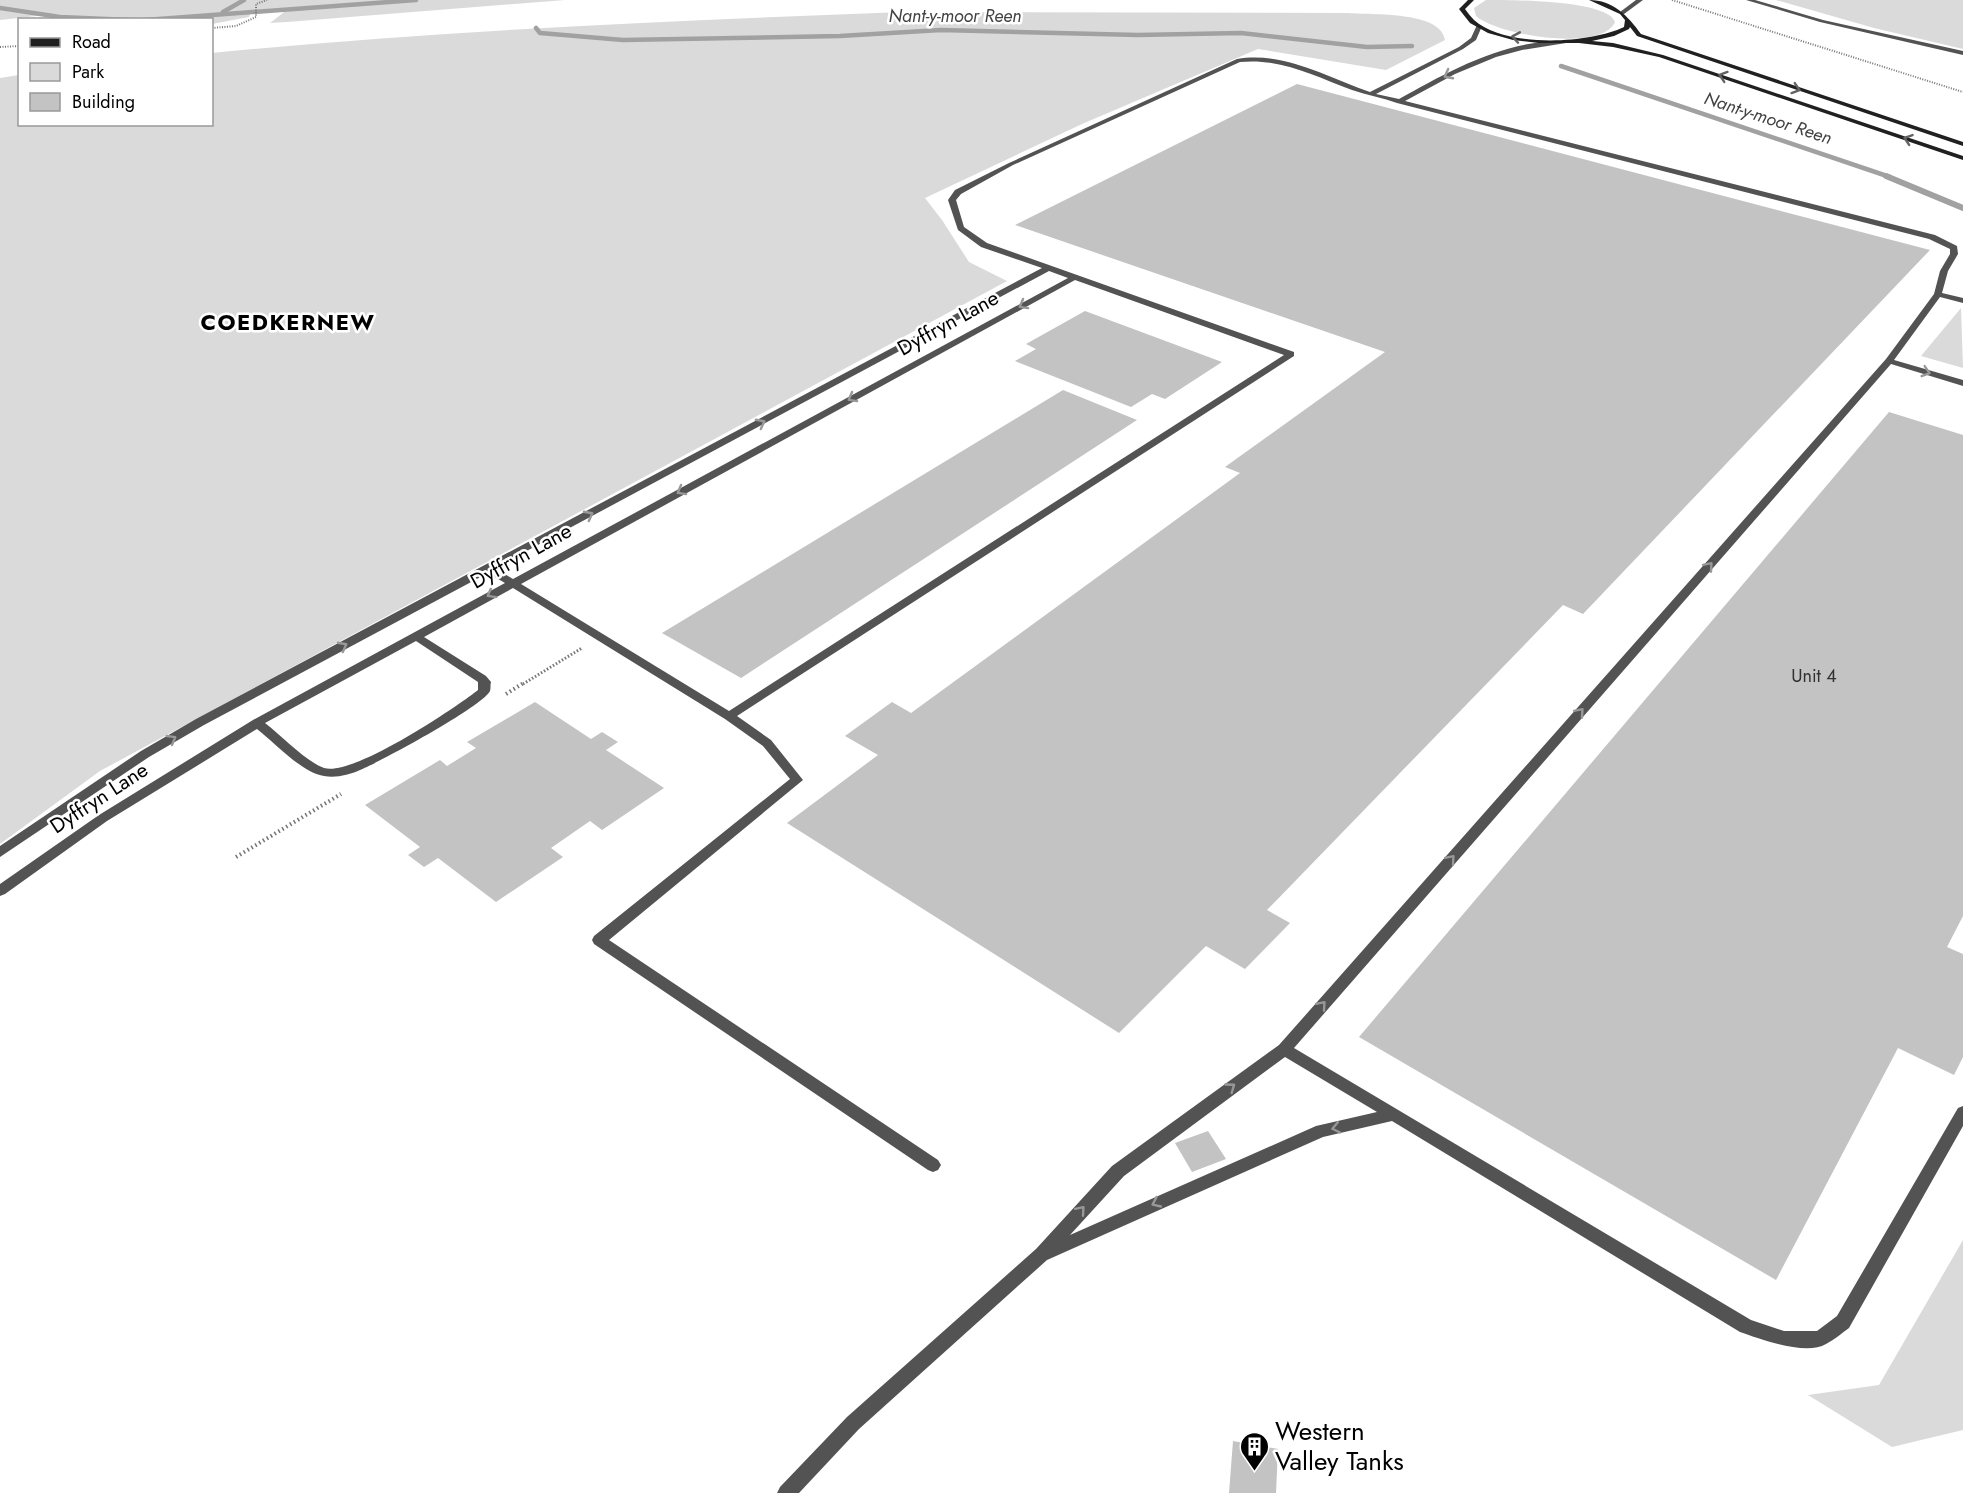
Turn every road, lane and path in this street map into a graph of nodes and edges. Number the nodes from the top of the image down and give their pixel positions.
1 (267, 0) edge
2 (1471, 0) edge
3 (1592, 0) edge
4 (1623, 0) edge
5 (1639, 0) edge
6 (1672, 0) edge
7 (1749, 0) edge
8 (1622, 13) junction
9 (1628, 20) junction
10 (1479, 26) junction
11 (213, 28) edge
12 (1564, 42) junction
13 (1582, 42) junction
14 (18, 46) edge
15 (0, 47) edge
16 (1963, 53) edge
17 (1963, 92) edge
18 (1370, 94) junction
19 (1399, 102) junction
20 (1963, 144) edge
21 (1963, 158) edge
22 (1049, 268) junction
23 (1075, 277) junction
24 (1938, 294) junction
25 (1963, 301) edge
26 (1889, 361) junction
27 (1963, 383) edge
28 (489, 569) junction
29 (511, 583) junction
30 (415, 636) junction
31 (729, 716) junction
32 (257, 723) junction
33 (0, 852) edge
34 (0, 891) edge
35 (1284, 1049) junction
36 (1393, 1115) junction
37 (1962, 1118) edge
38 (933, 1165) dead end
39 (1042, 1254) junction
40 (786, 1493) edge

1 - 11 path
2 - 10 street
3 - 8 street
4 - 5 street
5 - 8 street
6 - 17 path
7 - 16 street
8 - 9 street
9 - 13 street
9 -> 20 street
12 -> 10 street
10 - 18 street
12 - 13 street
12 -> 19 street
21 -> 13 street
14 - 15 path
18 - 19 street
18 - 22 street
19 - 24 street
22 - 23 street
28 -> 22 street, Dyffryn Lane
23 -> 29 street, Dyffryn Lane
23 - 31 street
24 - 25 street
24 - 26 street
26 -> 27 street
35 -> 26 street
28 - 29 street
33 -> 28 street, Dyffryn Lane
29 -> 30 street, Dyffryn Lane
29 - 31 street
30 - 32 street, Dyffryn Lane
30 - 32 street
31 - 38 street
32 - 34 street, Dyffryn Lane
35 - 36 street
39 -> 35 street
36 - 37 street
36 -> 39 street
39 - 40 street

